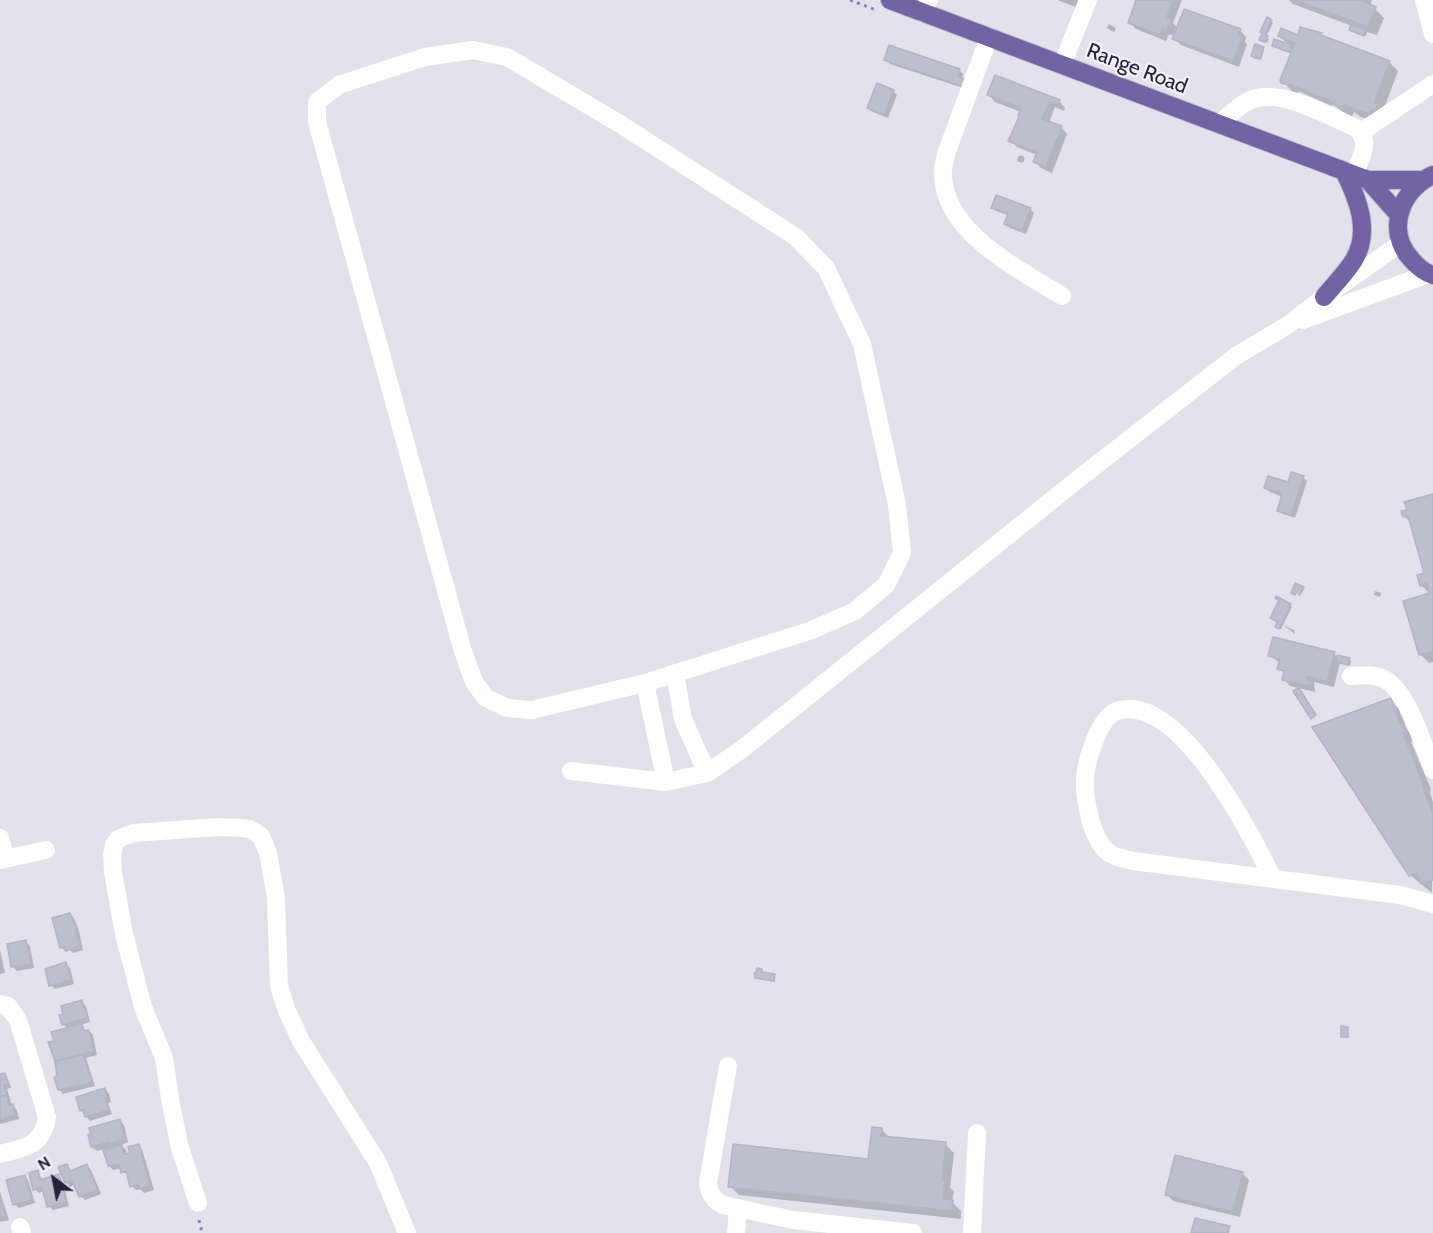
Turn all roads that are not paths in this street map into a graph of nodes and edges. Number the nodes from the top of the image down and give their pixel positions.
1 (890, 0) edge
2 (1088, 0) edge
3 (1424, 0) edge
4 (926, 6) edge
5 (1433, 34) edge
6 (988, 37) junction
7 (1062, 65) junction
8 (1433, 84) edge
9 (1219, 124) junction
10 (1361, 132) junction
11 (1355, 175) junction
12 (1427, 177) edge
13 (1399, 215) junction
14 (1401, 243) junction
15 (1431, 275) edge
16 (1062, 296) dead end
17 (1324, 297) junction
18 (1288, 325) junction
19 (675, 673) junction
20 (1351, 675) dead end
21 (645, 682) junction
22 (1433, 770) edge
23 (571, 771) dead end
24 (707, 773) junction
25 (666, 782) junction
26 (0, 838) edge
27 (46, 850) dead end
28 (3, 859) edge
29 (1273, 879) junction
30 (1433, 903) edge
31 (0, 1004) edge
32 (728, 1066) dead end
33 (977, 1133) dead end
34 (0, 1154) edge
35 (198, 1203) dead end
36 (738, 1208) junction
37 (407, 1233) edge
38 (736, 1233) edge
39 (904, 1233) edge
40 (972, 1233) edge

1 - 4 main road, Range Road
2 - 7 street
3 - 5 street
4 - 6 main road, Range Road
6 - 7 main road, Range Road
6 - 16 street
7 - 9 main road, Range Road
8 - 10 street
9 - 10 street
9 - 11 main road, Range Road
10 - 11 street
11 - 12 main road, Range Road
11 - 13 main road, Range Road
11 - 17 main road
12 - 13 main road
13 - 14 main road
14 - 15 main road
14 - 17 street
15 - 18 street
17 - 18 street
18 - 24 street
19 - 21 street
19 - 21 street
19 - 24 street
20 - 22 street
21 - 25 street
23 - 25 street
24 - 25 street
26 - 28 street
27 - 28 street
29 - 29 street
29 - 30 street
31 - 34 street
32 - 36 street
33 - 40 street
35 - 37 street
36 - 38 street
36 - 39 street

